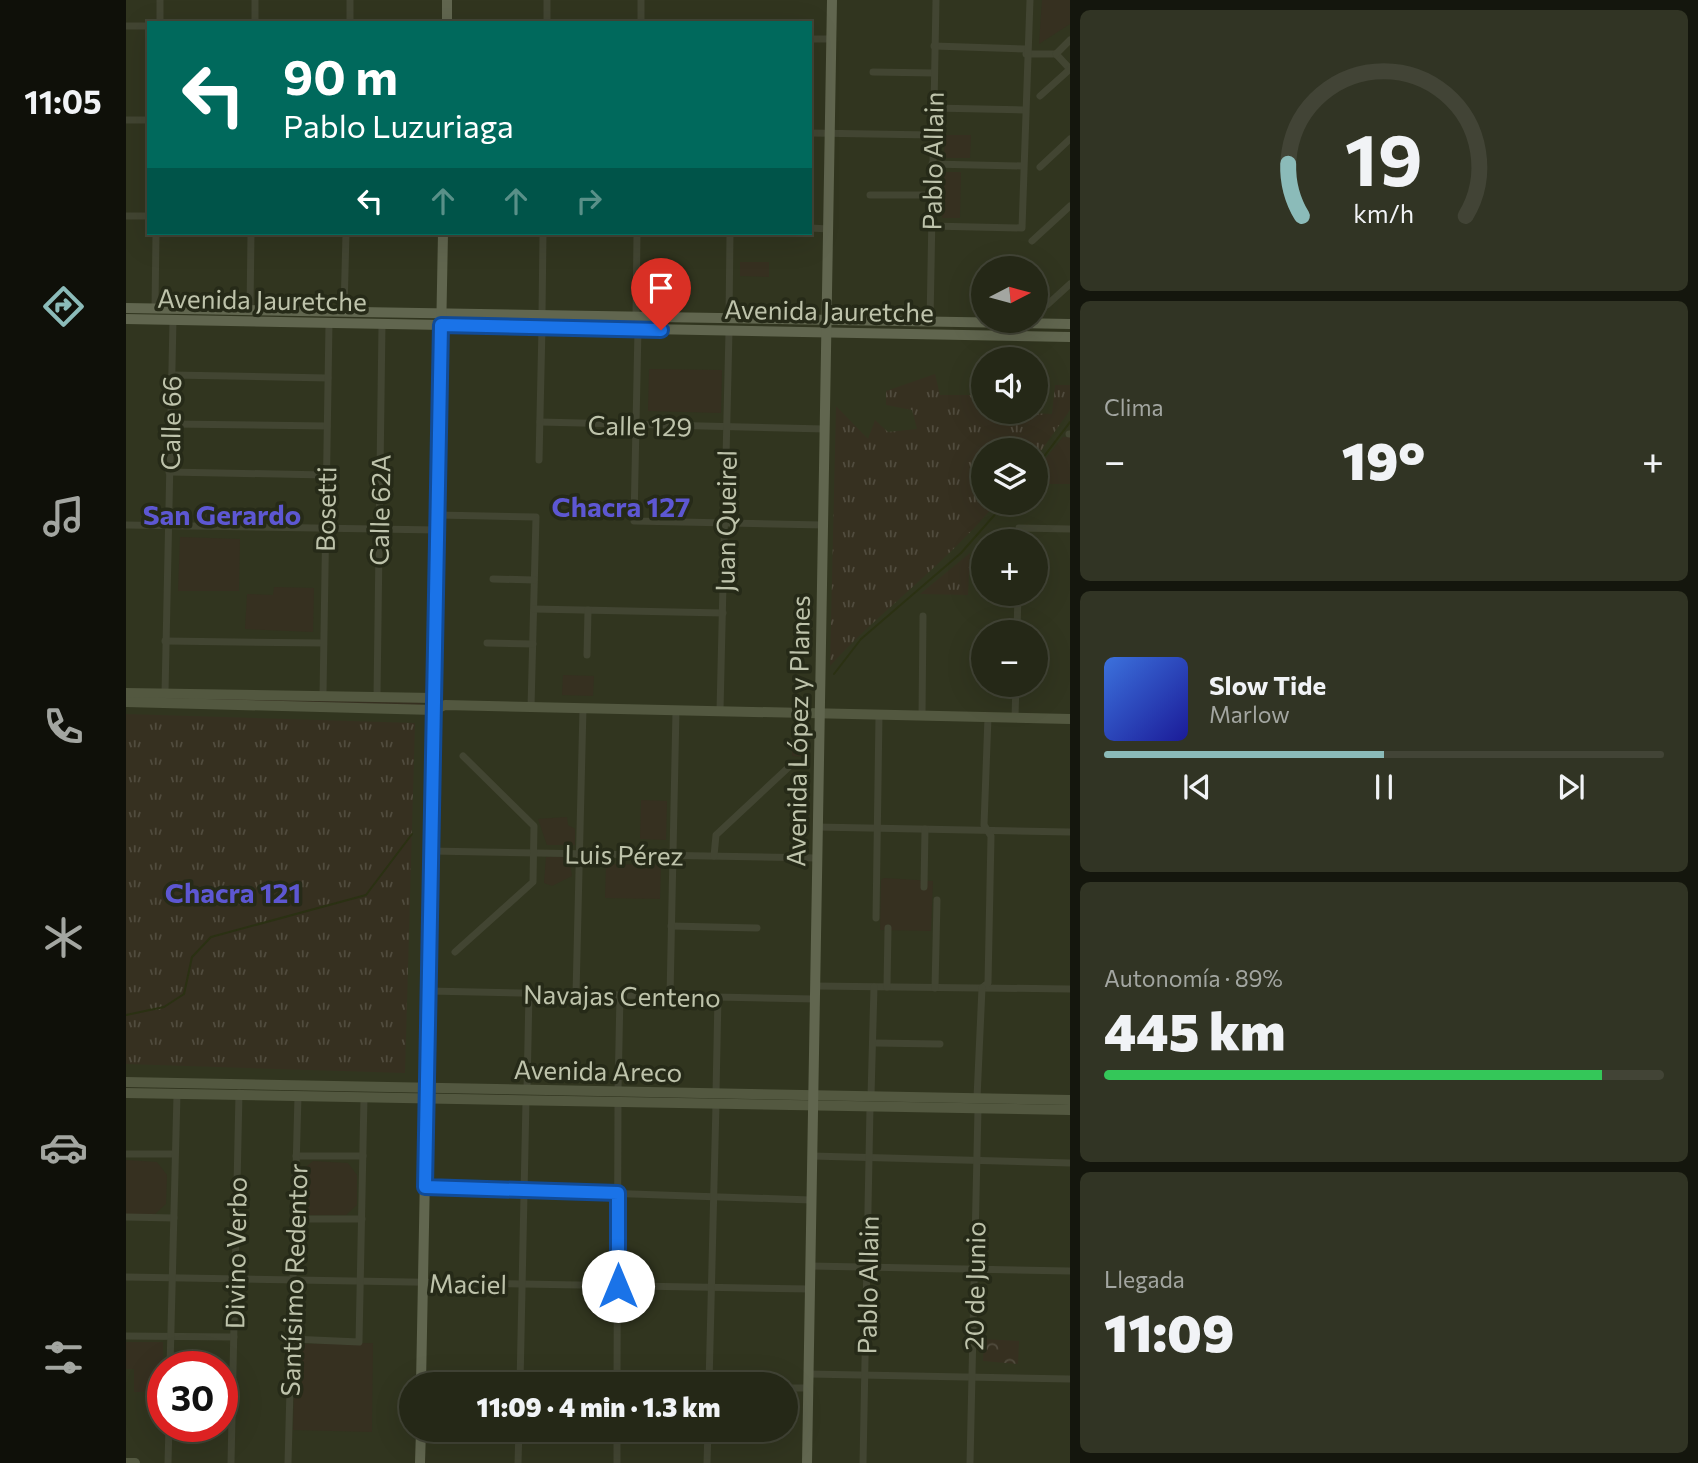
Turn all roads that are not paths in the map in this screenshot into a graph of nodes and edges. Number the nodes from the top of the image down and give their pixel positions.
1 (160, 0) edge
2 (256, 0) edge
3 (350, 0) edge
4 (447, 0) edge
5 (547, 0) edge
6 (641, 0) edge
7 (832, 0) edge
8 (936, 0) edge
9 (1030, 0) edge
10 (160, 21) edge
11 (255, 21) edge
12 (350, 21) edge
13 (447, 21) edge
14 (547, 21) edge
15 (641, 21) edge
16 (126, 26) edge
17 (147, 26) edge
18 (812, 39) edge
19 (832, 39) junction
20 (1070, 40) edge
21 (934, 47) junction
22 (1026, 52) junction
23 (1056, 54) junction
24 (1070, 69) edge
25 (873, 72) dead end
26 (933, 73) junction
27 (1041, 96) dead end
28 (933, 108) junction
29 (1024, 110) junction
30 (126, 120) edge
31 (147, 120) edge
32 (812, 133) edge
33 (830, 133) junction
34 (933, 135) junction
35 (1070, 139) edge
36 (1062, 147) junction
37 (1070, 155) edge
38 (932, 164) junction
39 (1023, 166) junction
40 (1040, 167) dead end
41 (870, 195) dead end
42 (932, 195) junction
43 (1070, 206) edge
44 (126, 216) edge
45 (147, 216) edge
46 (931, 226) junction
47 (812, 228) edge
48 (828, 229) junction
49 (156, 235) edge
50 (251, 235) edge
51 (346, 235) edge
52 (443, 235) edge
53 (543, 235) edge
54 (637, 235) edge
55 (730, 235) edge
56 (1032, 242) dead end
57 (1070, 284) edge
58 (1048, 304) edge
59 (126, 307) edge
60 (155, 308) junction
61 (250, 310) junction
62 (344, 312) junction
63 (442, 313) junction
64 (542, 315) junction
65 (636, 317) junction
66 (729, 318) junction
67 (126, 320) edge
68 (173, 320) junction
69 (827, 320) junction
70 (929, 322) junction
71 (329, 323) junction
72 (382, 324) junction
73 (1070, 324) edge
74 (441, 325) junction
75 (542, 327) junction
76 (638, 329) junction
77 (729, 331) junction
78 (826, 333) junction
79 (1070, 337) edge
80 (172, 375) junction
81 (328, 378) junction
82 (540, 422) junction
83 (170, 424) junction
84 (636, 425) junction
85 (327, 426) junction
86 (727, 427) junction
87 (825, 429) junction
88 (539, 460) dead end
89 (169, 472) junction
90 (326, 475) junction
91 (437, 515) junction
92 (725, 523) junction
93 (126, 525) edge
94 (823, 525) junction
95 (168, 526) junction
96 (325, 528) junction
97 (379, 529) junction
98 (1019, 529) edge
99 (1070, 529) edge
100 (437, 530) junction
101 (493, 579) dead end
102 (534, 580) junction
103 (534, 609) junction
104 (588, 610) junction
105 (723, 614) junction
106 (923, 616) dead end
107 (165, 641) junction
108 (323, 643) junction
109 (486, 643) dead end
110 (533, 644) junction
111 (587, 655) dead end
112 (126, 693) edge
113 (165, 694) junction
114 (323, 695) junction
115 (377, 696) junction
116 (1016, 697) edge
117 (126, 702) edge
118 (438, 704) junction
119 (531, 707) junction
120 (583, 708) junction
121 (676, 710) junction
122 (720, 711) junction
123 (819, 714) junction
124 (879, 715) junction
125 (922, 716) junction
126 (988, 717) junction
127 (1016, 718) junction
128 (1070, 719) edge
129 (463, 756) dead end
130 (791, 765) dead end
131 (817, 827) junction
132 (877, 828) junction
133 (925, 829) junction
134 (988, 830) junction
135 (1070, 832) edge
136 (431, 851) junction
137 (535, 853) junction
138 (579, 854) junction
139 (673, 855) junction
140 (714, 856) junction
141 (817, 858) junction
142 (924, 887) dead end
143 (937, 900) dead end
144 (876, 918) dead end
145 (671, 926) junction
146 (757, 928) dead end
147 (888, 928) dead end
148 (455, 952) dead end
149 (815, 986) junction
150 (874, 987) junction
151 (887, 987) junction
152 (935, 988) junction
153 (982, 988) junction
154 (1070, 989) edge
155 (429, 991) junction
156 (529, 993) junction
157 (576, 994) junction
158 (620, 995) junction
159 (670, 996) junction
160 (718, 997) junction
161 (815, 999) junction
162 (873, 1043) junction
163 (940, 1044) dead end
164 (126, 1082) edge
165 (239, 1090) junction
166 (126, 1093) edge
167 (427, 1093) junction
168 (177, 1094) junction
169 (527, 1095) junction
170 (298, 1096) junction
171 (364, 1097) junction
172 (618, 1097) junction
173 (716, 1098) junction
174 (813, 1100) junction
175 (1070, 1100) edge
176 (871, 1101) junction
177 (978, 1103) junction
178 (1070, 1110) edge
179 (126, 1154) edge
180 (175, 1154) junction
181 (296, 1156) junction
182 (363, 1156) junction
183 (812, 1156) junction
184 (869, 1158) junction
185 (977, 1163) junction
186 (1070, 1163) edge
187 (425, 1187) junction
188 (524, 1190) junction
189 (618, 1193) junction
190 (714, 1197) junction
191 (811, 1200) junction
192 (126, 1217) edge
193 (174, 1218) junction
194 (294, 1219) junction
195 (362, 1219) junction
196 (810, 1266) junction
197 (867, 1267) junction
198 (974, 1269) junction
199 (1070, 1270) edge
200 (126, 1277) edge
201 (172, 1278) junction
202 (235, 1279) junction
203 (292, 1280) junction
204 (360, 1282) junction
205 (423, 1283) junction
206 (522, 1284) junction
207 (618, 1286) junction
208 (712, 1288) junction
209 (810, 1289) junction
210 (171, 1335) junction
211 (126, 1336) edge
212 (234, 1337) junction
213 (291, 1339) junction
214 (170, 1351) edge
215 (421, 1372) edge
216 (520, 1372) edge
217 (617, 1372) edge
218 (709, 1372) edge
219 (808, 1374) junction
220 (865, 1375) junction
221 (972, 1377) junction
222 (1070, 1379) edge
223 (798, 1388) edge
224 (808, 1388) junction
225 (169, 1442) edge
226 (421, 1442) edge
227 (519, 1442) edge
228 (617, 1442) edge
229 (708, 1442) edge
230 (126, 1463) edge
231 (135, 1463) edge
232 (168, 1463) edge
233 (231, 1463) edge
234 (288, 1463) edge
235 (420, 1463) edge
236 (518, 1463) edge
237 (617, 1463) edge
238 (707, 1463) edge
239 (807, 1463) edge
240 (863, 1463) edge
241 (970, 1463) edge

1 - 10 street
2 - 11 street
3 - 12 street
4 - 13 main road
5 - 14 street
6 - 15 street
7 - 19 main road, Avenida López y Planes
8 - 21 street, Pablo Allain
9 - 22 street
16 - 17 street
18 - 19 street
19 - 33 main road, Avenida López y Planes
20 - 23 street
21 - 22 street
21 - 26 street, Pablo Allain
22 - 23 street
22 - 29 street
23 - 24 street
24 - 27 street
25 - 26 street
26 - 28 street, Pablo Allain
28 - 29 street
28 - 34 street, Pablo Allain
29 - 39 street
30 - 31 street
32 - 33 street
33 - 34 street
33 - 48 main road, Avenida López y Planes
34 - 38 street, Pablo Allain
35 - 36 street
36 - 37 street
36 - 40 street
38 - 39 street
38 - 42 street, Pablo Allain
39 - 46 street
41 - 42 street
42 - 46 street, Pablo Allain
43 - 56 street
44 - 45 street
46 - 70 street, Pablo Allain
47 - 48 street
48 - 69 main road, Avenida López y Planes
49 - 60 street
50 - 61 street
51 - 62 street
52 - 63 main road
53 - 64 street
54 - 65 street
55 - 66 street
57 - 58 street
59 - 60 main road, Avenida Jauretche
60 - 61 main road, Avenida Jauretche
61 - 62 main road, Avenida Jauretche
62 - 63 main road, Avenida Jauretche
63 - 64 main road, Avenida Jauretche
63 - 74 main road
64 - 65 main road, Avenida Jauretche
65 - 66 main road, Avenida Jauretche
66 - 69 main road, Avenida Jauretche
67 - 68 main road, Avenida Jauretche
68 - 71 main road, Avenida Jauretche
68 - 80 street, Calle 66
69 - 70 main road, Avenida Jauretche
69 - 78 main road, Avenida López y Planes
70 - 73 main road, Avenida Jauretche
71 - 72 main road, Avenida Jauretche
71 - 81 street, Bosetti
72 - 74 main road, Avenida Jauretche
72 - 97 street, Calle 62A
74 - 75 main road, Avenida Jauretche
74 - 91 main road
75 - 76 main road, Avenida Jauretche
75 - 82 street
76 - 77 main road, Avenida Jauretche
76 - 84 street
77 - 78 main road, Avenida Jauretche
77 - 86 street, Juan Queirel
78 - 79 main road, Avenida Jauretche
78 - 87 main road, Avenida López y Planes
80 - 81 street
80 - 83 street, Calle 66
81 - 85 street, Bosetti
82 - 84 street, Calle 129
82 - 88 street
83 - 85 street
83 - 89 street, Calle 66
84 - 86 street, Calle 129
84 - 92 street
85 - 90 street, Bosetti
86 - 87 street, Calle 129
86 - 92 street, Juan Queirel
87 - 94 main road, Avenida López y Planes
89 - 90 street
89 - 95 street, Calle 66
90 - 96 street, Bosetti
91 - 100 main road
91 - 102 street
92 - 94 street
92 - 105 street, Juan Queirel
93 - 95 street
94 - 123 main road, Avenida López y Planes
95 - 96 street
95 - 107 street, Calle 66
96 - 97 street
96 - 108 street, Bosetti
97 - 100 street
97 - 115 street, Calle 62A
98 - 99 street
100 - 118 main road
101 - 102 street
102 - 103 street
103 - 104 street
103 - 110 street
104 - 105 street
104 - 111 street
105 - 122 street, Juan Queirel
106 - 125 street
107 - 108 street
107 - 113 street, Calle 66
108 - 114 street, Bosetti
109 - 110 street
110 - 119 street
112 - 113 main road
113 - 114 main road
114 - 115 main road
115 - 118 main road
116 - 127 street
117 - 118 main road
118 - 119 main road
118 - 136 main road
119 - 120 main road
120 - 121 main road
120 - 138 street
121 - 122 main road
121 - 139 street
122 - 123 main road
123 - 124 main road
123 - 131 main road, Avenida López y Planes
124 - 125 main road
124 - 132 street
125 - 126 main road
126 - 127 main road
126 - 134 street
127 - 128 main road
129 - 137 street
130 - 140 street
131 - 132 street
131 - 141 main road, Avenida López y Planes
132 - 133 street
132 - 144 street
133 - 134 street
133 - 142 street
134 - 135 street
134 - 153 street, 20 de Junio
136 - 137 street, Luis Pérez
136 - 155 main road
137 - 138 street, Luis Pérez
137 - 148 street
138 - 139 street, Luis Pérez
138 - 157 street
139 - 140 street, Luis Pérez
139 - 145 street
140 - 141 street, Luis Pérez
141 - 149 main road, Avenida López y Planes
143 - 152 street
145 - 146 street
145 - 159 street
147 - 151 street
149 - 150 street
149 - 161 main road, Avenida López y Planes
150 - 151 street
150 - 162 street, Pablo Allain
151 - 152 street
152 - 153 street
153 - 154 street
153 - 177 street, 20 de Junio
155 - 156 street, Navajas Centeno
155 - 167 main road
156 - 157 street, Navajas Centeno
156 - 169 street
157 - 158 street, Navajas Centeno
158 - 159 street, Navajas Centeno
158 - 172 street
159 - 160 street, Navajas Centeno
160 - 161 street, Navajas Centeno
160 - 173 street
161 - 174 main road, Avenida López y Planes
162 - 163 street
162 - 176 street, Pablo Allain
164 - 165 main road, Avenida Areco
165 - 167 main road, Avenida Areco
165 - 168 main road, Avenida Areco
165 - 170 main road, Avenida Areco
165 - 202 street, Divino Verbo
166 - 168 main road, Avenida Areco
167 - 169 main road, Avenida Areco
167 - 171 main road, Avenida Areco
167 - 187 main road
168 - 180 street
169 - 172 main road, Avenida Areco
169 - 188 street
170 - 171 main road, Avenida Areco
170 - 181 street, Santísimo Redentor
171 - 182 street
172 - 173 main road, Avenida Areco
172 - 189 street
173 - 174 main road, Avenida Areco
173 - 190 street
174 - 176 main road, Avenida Areco
174 - 183 main road, Avenida López y Planes
175 - 177 main road, Avenida Areco
176 - 177 main road, Avenida Areco
176 - 184 street, Pablo Allain
177 - 178 main road, Avenida Areco
177 - 185 street, 20 de Junio
179 - 180 street
180 - 193 street
181 - 182 street
181 - 194 street, Santísimo Redentor
182 - 195 street
183 - 184 street
183 - 191 main road, Avenida López y Planes
184 - 185 street
184 - 197 street, Pablo Allain
185 - 186 street
185 - 198 street, 20 de Junio
187 - 188 street
187 - 205 main road
188 - 189 street
188 - 206 street
189 - 190 street
189 - 207 street
190 - 191 street
190 - 208 street
191 - 196 main road, Avenida López y Planes
192 - 193 street
193 - 201 street
194 - 195 street
194 - 203 street, Santísimo Redentor
195 - 204 street
196 - 197 street
196 - 209 main road, Avenida López y Planes
197 - 198 street
197 - 220 street, Pablo Allain
198 - 199 street
198 - 221 street, 20 de Junio
200 - 201 street, Maciel
201 - 202 street, Maciel
201 - 210 street
202 - 203 street, Maciel
202 - 212 street, Divino Verbo
203 - 204 street, Maciel
203 - 213 street, Santísimo Redentor
204 - 205 street, Maciel
204 - 213 street
205 - 206 street, Maciel
205 - 215 main road
206 - 207 street, Maciel
206 - 216 street
207 - 208 street, Maciel
207 - 217 street
208 - 209 street, Maciel
208 - 218 street
209 - 219 main road, Avenida López y Planes
210 - 211 street
210 - 212 street
210 - 214 street
212 - 233 street, Divino Verbo
213 - 234 street, Santísimo Redentor
219 - 220 street
219 - 224 main road, Avenida López y Planes
220 - 221 street
220 - 240 street, Pablo Allain
221 - 222 street
221 - 241 street, 20 de Junio
223 - 224 street
224 - 239 main road, Avenida López y Planes
225 - 232 street
226 - 235 main road
227 - 236 street
228 - 237 street
229 - 238 street
230 - 231 main road

